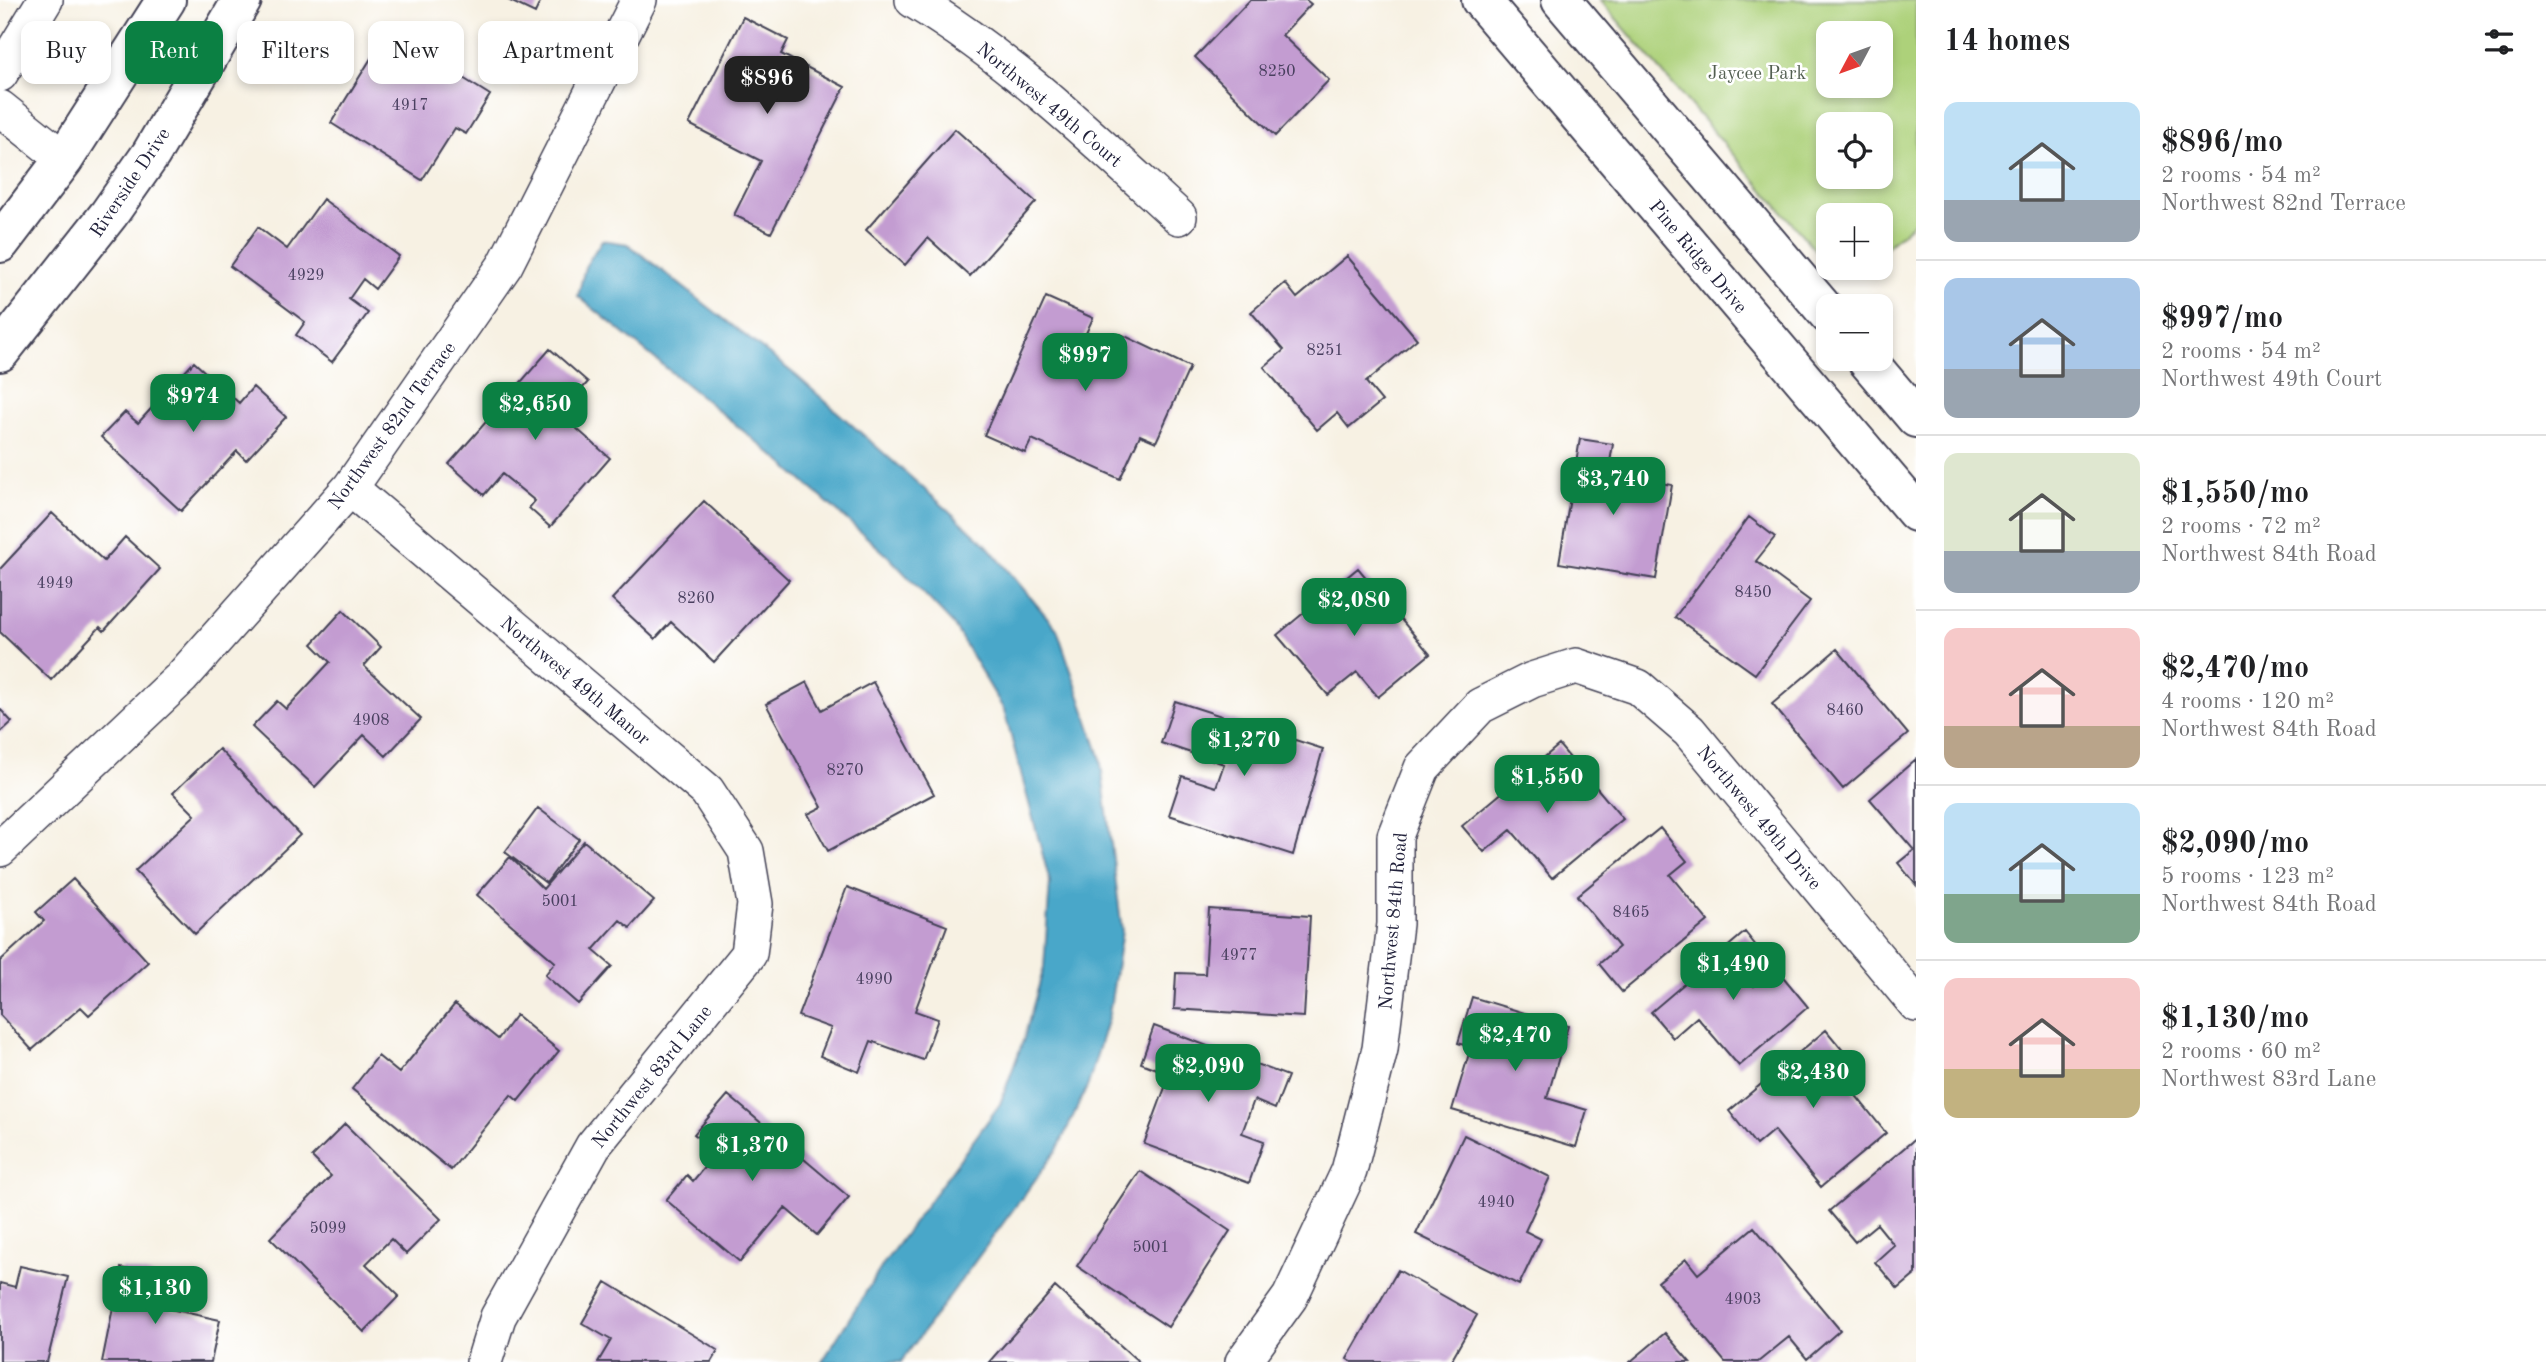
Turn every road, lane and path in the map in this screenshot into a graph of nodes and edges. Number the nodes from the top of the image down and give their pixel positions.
1 (45, 0) edge
2 (166, 0) edge
3 (242, 0) edge
4 (639, 0) edge
5 (913, 0) edge
6 (1481, 0) edge
7 (1561, 0) edge
8 (0, 74) edge
9 (0, 108) edge
10 (64, 159) junction
11 (1179, 217) dead end
12 (0, 243) edge
13 (1816, 300) edge
14 (0, 352) edge
15 (1876, 371) edge
16 (1916, 418) edge
17 (350, 488) junction
18 (1916, 512) edge
19 (1576, 666) joint
20 (0, 849) edge
21 (755, 904) joint
22 (1916, 1004) edge
23 (484, 1362) edge
24 (1243, 1362) edge

1 - 8 street
2 - 10 street
3 - 14 street, Riverside Drive
4 - 17 street, Northwest 82nd Terrace
5 - 11 street, Northwest 49th Court
6 - 18 street, Pine Ridge Drive
7 - 13 street
9 - 10 street
10 - 12 street
15 - 16 street
17 - 20 street, Northwest 82nd Terrace
17 - 21 street, Northwest 49th Manor
19 - 22 street, Northwest 49th Drive
19 - 24 street, Northwest 84th Road
21 - 23 street, Northwest 83rd Lane

